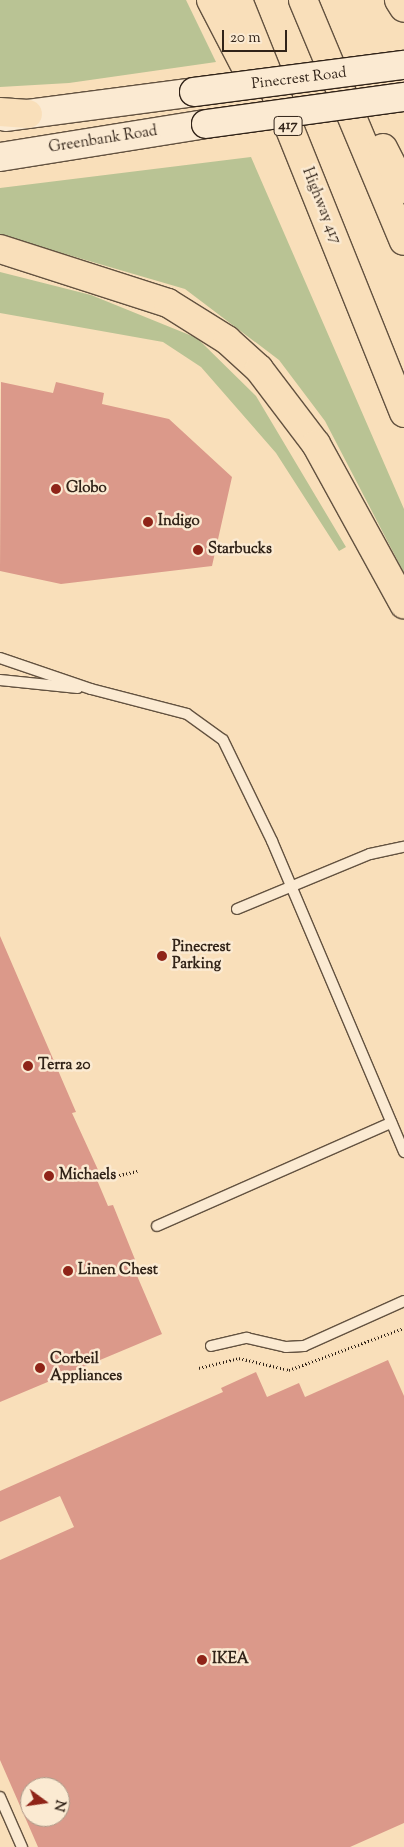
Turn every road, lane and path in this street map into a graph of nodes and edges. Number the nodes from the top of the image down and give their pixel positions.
1 (211, 0) edge
2 (238, 0) edge
3 (304, 0) edge
4 (399, 0) edge
5 (404, 8) edge
6 (404, 65) edge
7 (404, 97) edge
8 (0, 112) edge
9 (28, 114) junction
10 (0, 118) edge
11 (0, 158) edge
12 (404, 189) edge
13 (404, 241) edge
14 (0, 249) edge
15 (339, 251) junction
16 (404, 413) edge
17 (404, 604) edge
18 (0, 658) edge
19 (0, 680) edge
20 (91, 689) junction
21 (404, 847) edge
22 (291, 887) junction
23 (237, 909) dead end
24 (391, 1123) junction
25 (404, 1152) edge
26 (138, 1171) dead end
27 (116, 1176) dead end
28 (157, 1226) dead end
29 (404, 1301) edge
30 (211, 1346) dead end
31 (0, 1797) edge
32 (22, 1847) edge

1 - 15 highway
2 - 15 highway, Highway 417 / 417
3 - 12 highway
3 - 13 highway
4 - 5 highway
6 - 9 main road, Pinecrest Road, bridge
7 - 11 main road, Greenbank Road, bridge
8 - 9 highway
9 - 10 main road
14 - 17 highway
15 - 16 highway, Highway 417 / 417
18 - 20 lane
19 - 20 lane
20 - 22 lane
21 - 22 lane
22 - 23 lane
22 - 24 lane
24 - 25 lane
24 - 28 lane
26 - 27 path
29 - 30 lane
31 - 32 lane

